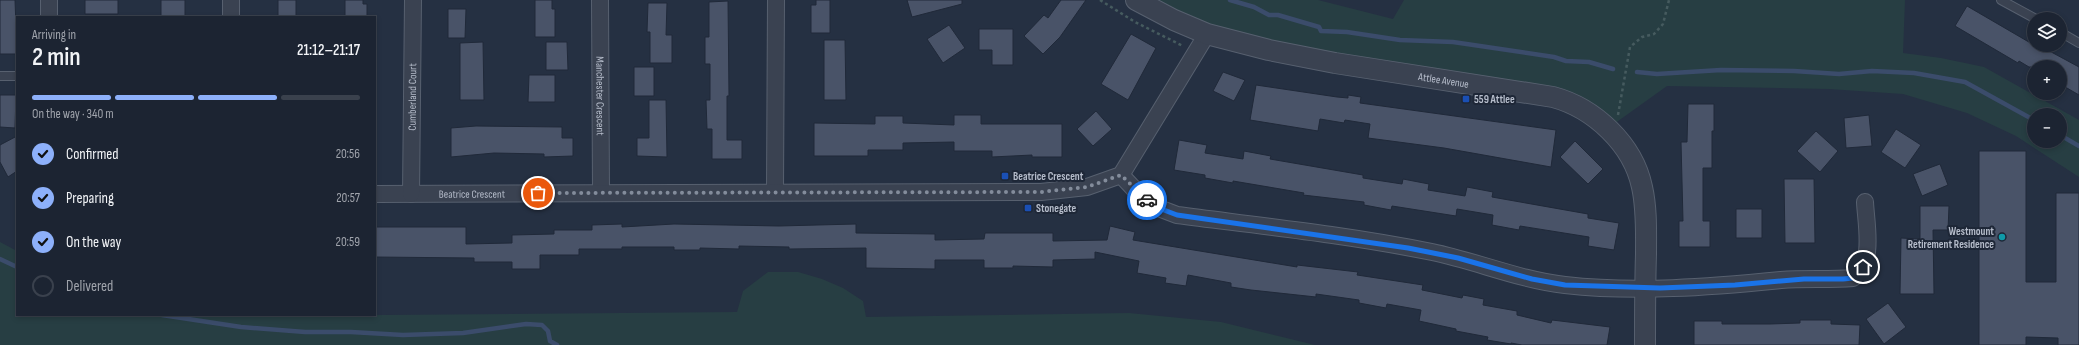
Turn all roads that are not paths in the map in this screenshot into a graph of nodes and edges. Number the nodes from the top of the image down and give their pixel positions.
1 (49, 0) edge
2 (231, 0) edge
3 (412, 0) edge
4 (600, 0) edge
5 (776, 0) edge
6 (1136, 0) edge
7 (2001, 0) edge
8 (2027, 14) edge
9 (49, 16) edge
10 (231, 16) edge
11 (1207, 34) junction
12 (2067, 36) edge
13 (2079, 43) edge
14 (0, 76) edge
15 (16, 76) edge
16 (1121, 175) junction
17 (775, 191) junction
18 (601, 192) junction
19 (376, 194) edge
20 (411, 194) junction
21 (1865, 202) dead end
22 (1645, 288) junction
23 (1645, 345) edge

1 - 9 street
2 - 10 street
3 - 20 street, Cumberland Court
4 - 18 street, Manchester Crescent
5 - 17 street
6 - 11 street, Attlee Avenue
7 - 8 lane
11 - 16 street
11 - 22 street, Attlee Avenue
12 - 13 lane
14 - 15 lane
16 - 17 street, Beatrice Crescent
16 - 22 street
17 - 18 street, Beatrice Crescent
18 - 20 street, Beatrice Crescent
19 - 20 street, Beatrice Crescent
21 - 22 street
22 - 23 street, Attlee Avenue

